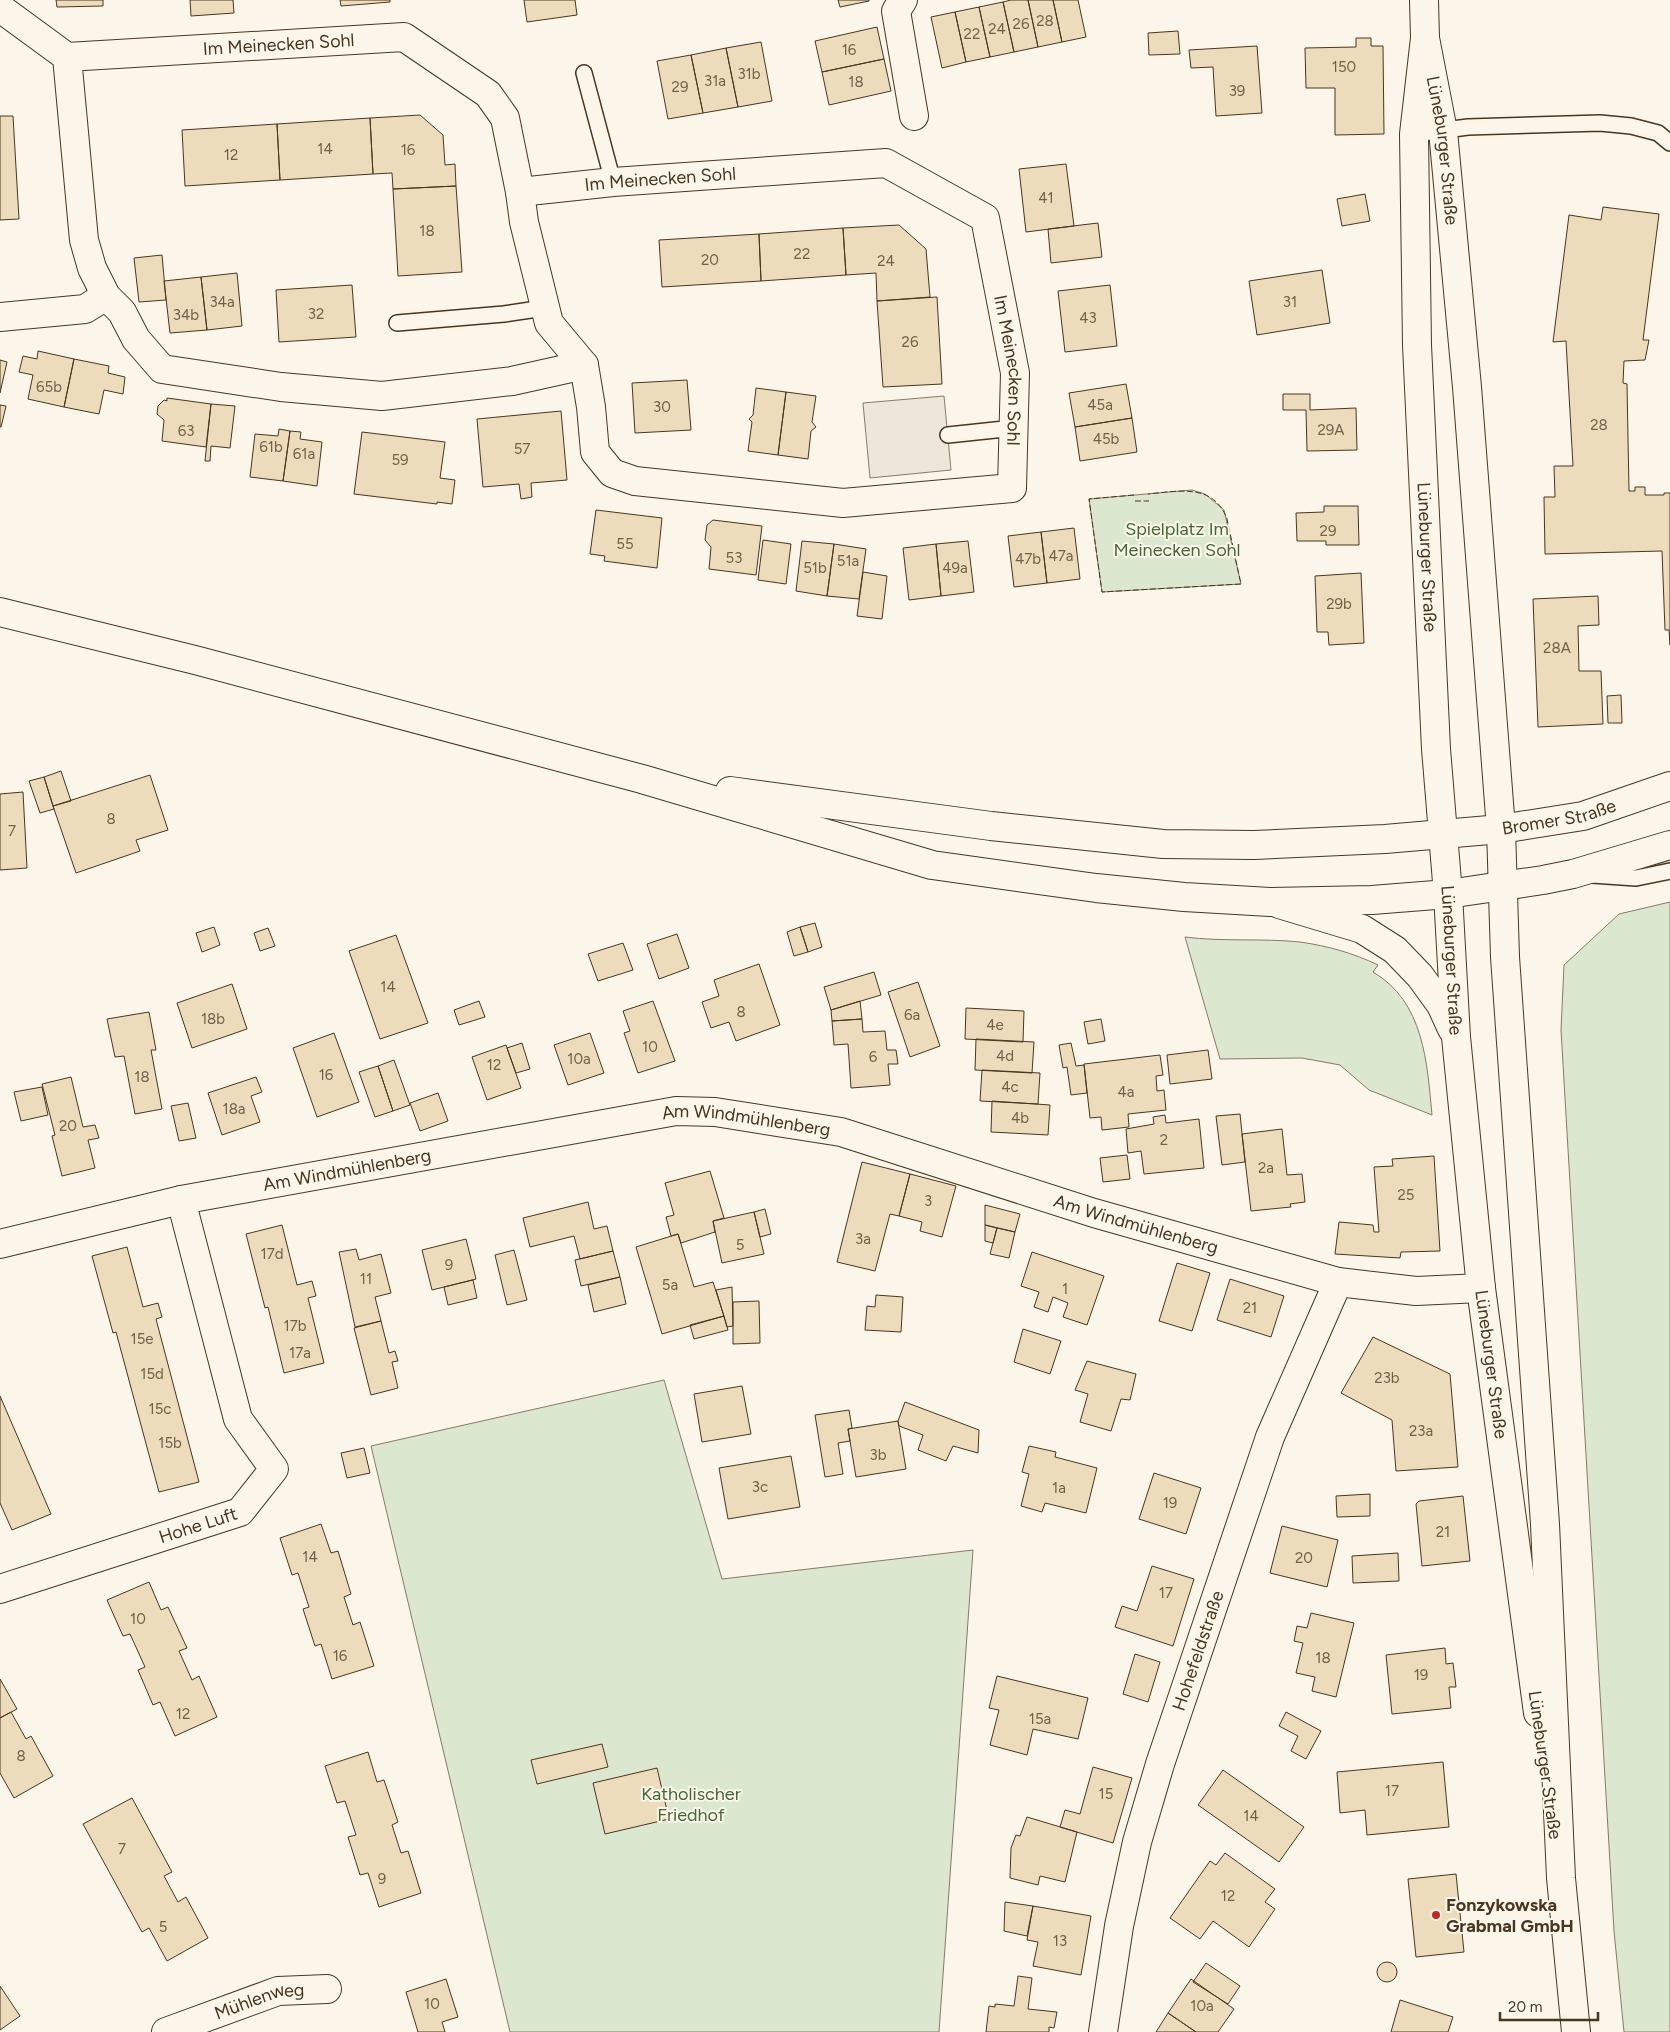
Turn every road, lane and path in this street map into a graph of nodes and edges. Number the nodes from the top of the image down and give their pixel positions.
1 (903, 0) edge
2 (1424, 0) edge
3 (0, 8) edge
4 (1425, 38) junction
5 (67, 57) junction
6 (584, 73) dead end
7 (914, 116) dead end
8 (1443, 131) junction
9 (1414, 134) junction
10 (1670, 142) edge
11 (613, 182) junction
12 (520, 192) junction
13 (106, 296) junction
14 (544, 308) junction
15 (0, 317) edge
16 (397, 323) dead end
17 (584, 365) junction
18 (1014, 428) junction
19 (948, 435) dead end
20 (0, 612) edge
21 (642, 779) junction
22 (1670, 786) edge
23 (1500, 828) junction
24 (1443, 834) junction
25 (1670, 845) edge
26 (1670, 870) edge
27 (1573, 874) junction
28 (1502, 887) junction
29 (1448, 894) junction
30 (1270, 902) junction
31 (1456, 1037) junction
32 (181, 1200) junction
33 (0, 1244) edge
34 (1338, 1282) junction
35 (1481, 1288) junction
36 (0, 1589) edge
37 (1561, 1878) junction
38 (327, 1989) dead end
39 (166, 2032) edge
40 (1104, 2032) edge
41 (1576, 2032) edge

1 - 7 street
2 - 4 street, Lüneburger Straße
3 - 5 street
4 - 8 street, Lüneburger Straße
4 - 9 street, Lüneburger Straße
5 - 12 street, Im Meinecken Sohl
5 - 13 street
6 - 11 lane
8 - 9 lane
8 - 10 lane
8 - 23 street, Lüneburger Straße
9 - 24 street, Lüneburger Straße
11 - 12 street, Im Meinecken Sohl
11 - 18 street, Im Meinecken Sohl
12 - 14 street, Im Meinecken Sohl
13 - 15 street
13 - 17 street
14 - 16 lane
14 - 17 street, Im Meinecken Sohl
17 - 18 street, Im Meinecken Sohl
18 - 19 lane
20 - 21 street
21 - 24 street, Bromer Straße
21 - 30 street
22 - 23 street, Bromer Straße
23 - 24 street, Bromer Straße
23 - 28 street, Lüneburger Straße
24 - 29 street, Lüneburger Straße
25 - 27 street
26 - 27 lane
27 - 28 street
28 - 29 street
28 - 37 street, Lüneburger Straße
29 - 30 street
29 - 31 street, Lüneburger Straße
30 - 31 street
31 - 35 street, Lüneburger Straße
32 - 33 street, Am Windmühlenberg
32 - 34 street, Am Windmühlenberg
32 - 36 street, Hohe Luft
34 - 35 street, Am Windmühlenberg
34 - 40 street, Hohefeldstraße
35 - 37 street, Lüneburger Straße
37 - 41 street, Lüneburger Straße
38 - 39 street, Mühlenweg

